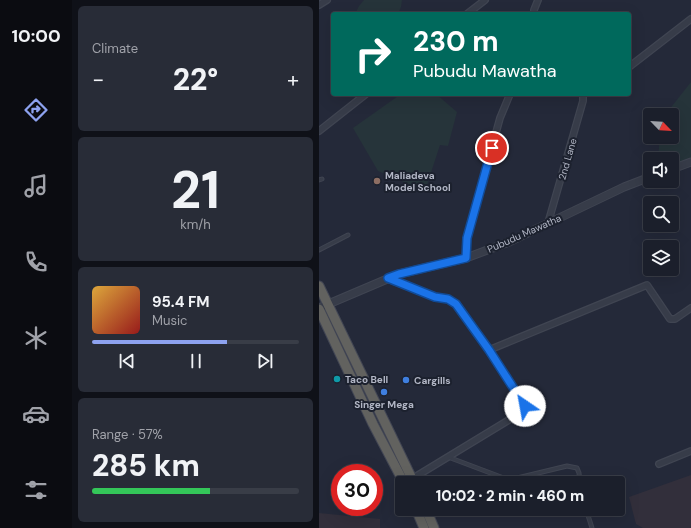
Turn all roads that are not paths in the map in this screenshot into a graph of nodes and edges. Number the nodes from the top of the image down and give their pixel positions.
1 (327, 0) edge
2 (485, 0) edge
3 (538, 0) edge
4 (319, 5) edge
5 (470, 12) edge
6 (534, 12) edge
7 (691, 19) edge
8 (631, 64) edge
9 (363, 96) edge
10 (509, 96) edge
11 (583, 96) edge
12 (319, 131) edge
13 (691, 162) edge
14 (679, 166) edge
15 (643, 180) edge
16 (548, 224) junction
17 (348, 235) dead end
18 (319, 250) edge
19 (466, 258) junction
20 (388, 278) junction
21 (319, 286) edge
22 (322, 307) edge
23 (691, 308) edge
24 (489, 350) junction
25 (691, 450) edge
26 (448, 457) junction
27 (659, 464) dead end
28 (405, 476) edge
29 (418, 476) edge
30 (498, 476) edge
31 (526, 476) edge
32 (579, 476) edge
33 (419, 516) edge
34 (429, 516) edge
35 (588, 516) edge
36 (424, 528) edge
37 (434, 528) edge
38 (592, 528) edge

1 - 4 street
2 - 5 street
3 - 6 street
7 - 8 street
9 - 12 street
10 - 19 street
11 - 16 street, 2nd Lane
13 - 14 street
15 - 16 street, Pubudu Mawatha
16 - 19 street, Pubudu Mawatha
17 - 18 lane
19 - 20 street, Pubudu Mawatha
20 - 22 street, Pubudu Mawatha
20 - 24 street
21 - 22 highway
22 - 28 highway
23 - 24 street
24 - 26 street
25 - 27 street
26 - 29 street
26 - 30 lane
31 - 32 lane
33 - 36 highway
34 - 37 highway
35 - 38 lane

